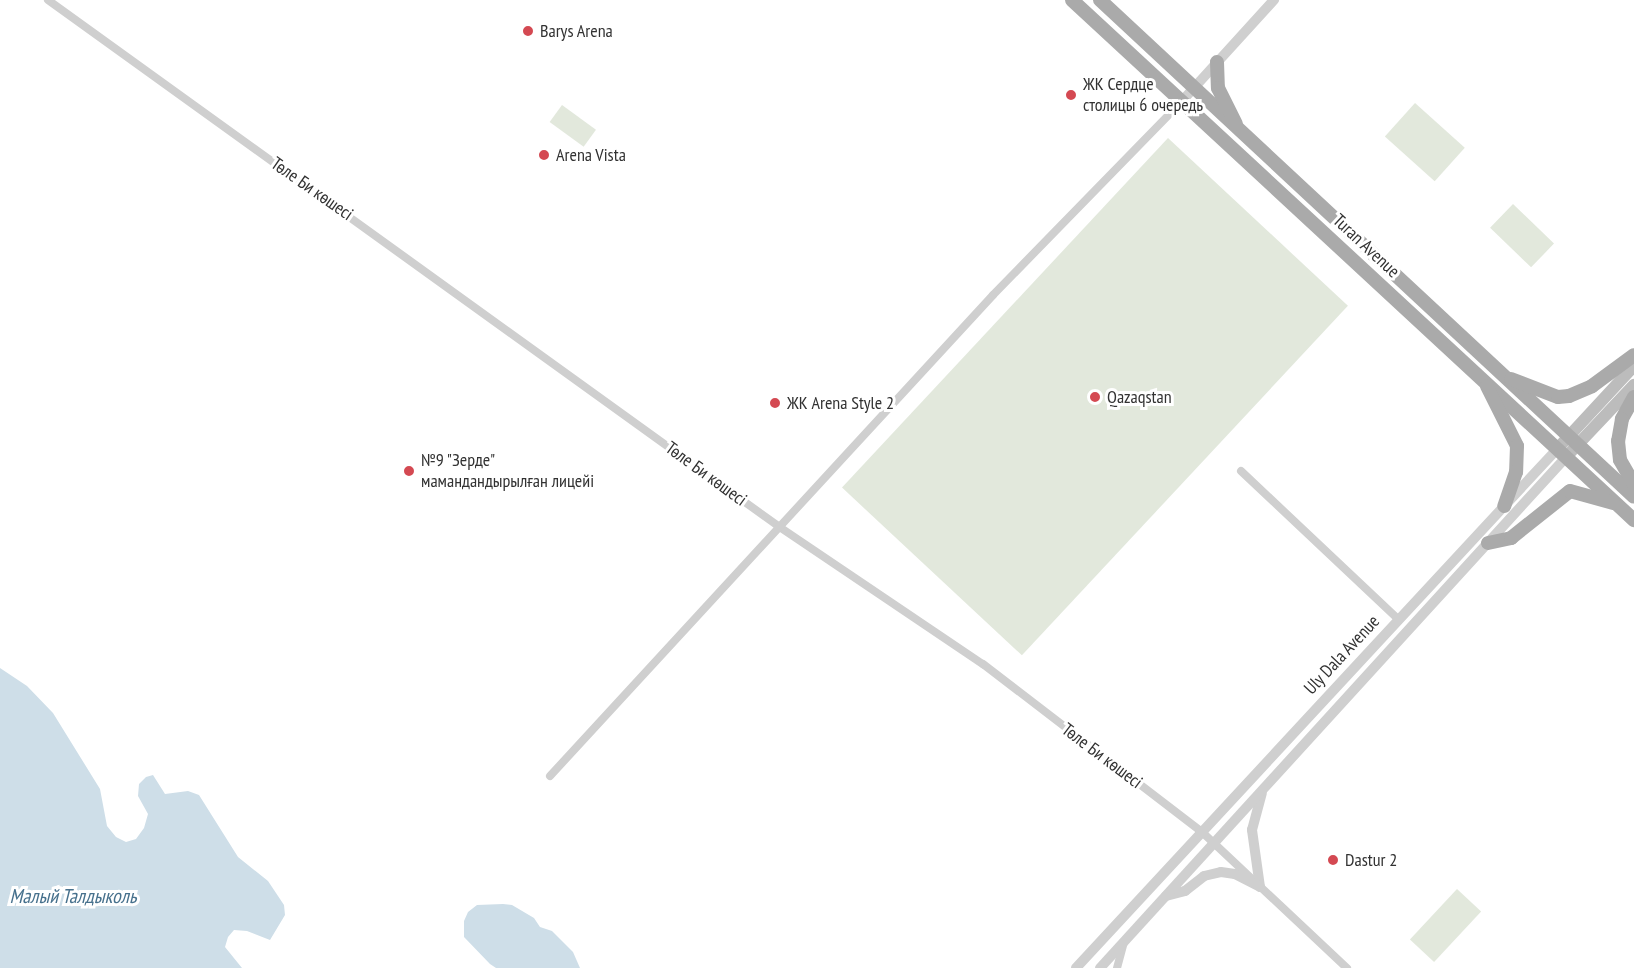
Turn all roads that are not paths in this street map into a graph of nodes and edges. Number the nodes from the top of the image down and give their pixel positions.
1 (48, 0) edge
2 (1072, 0) edge
3 (1100, 0) edge
4 (1274, 0) edge
5 (1217, 62) junction
6 (1193, 89) junction
7 (1182, 101) junction
8 (1239, 131) junction
9 (1634, 355) edge
10 (1634, 366) edge
11 (1502, 375) junction
12 (1485, 381) junction
13 (1634, 385) edge
14 (1634, 397) edge
15 (1573, 441) junction
16 (1563, 452) junction
17 (1241, 471) dead end
18 (1634, 484) edge
19 (1634, 497) edge
20 (1618, 505) junction
21 (1504, 506) junction
22 (1634, 520) edge
23 (781, 528) junction
24 (1488, 543) junction
25 (1399, 620) junction
26 (550, 776) dead end
27 (1263, 790) junction
28 (1202, 832) junction
29 (1214, 843) junction
30 (1260, 887) junction
31 (1166, 897) junction
32 (1125, 941) junction
33 (1076, 968) edge
34 (1100, 968) edge
35 (1117, 968) edge
36 (1347, 968) edge

1 - 23 street, Төле Би көшесі
2 - 7 main road, Turan Avenue
3 - 6 main road, Turan Avenue
4 - 5 street
5 - 6 street
5 - 8 main road
6 - 7 street
6 - 8 main road, Turan Avenue
7 - 12 main road, Turan Avenue
7 - 23 street
8 - 11 main road, Turan Avenue
9 - 11 main road
10 - 15 main road, Uly Dala Avenue
11 - 15 main road, Turan Avenue
12 - 16 main road, Turan Avenue
12 - 21 main road
13 - 15 main road, Uly Dala Avenue
14 - 18 main road
15 - 16 main road, Uly Dala Avenue
15 - 19 main road, Turan Avenue
16 - 20 main road, Turan Avenue
16 - 21 street, Uly Dala Avenue
16 - 24 street, Uly Dala Avenue
17 - 25 street
20 - 22 main road, Turan Avenue
20 - 24 main road
21 - 25 street, Uly Dala Avenue
23 - 26 street
23 - 28 street, Төле Би көшесі
24 - 27 street, Uly Dala Avenue
25 - 28 street, Uly Dala Avenue
27 - 29 street, Uly Dala Avenue
27 - 30 street
28 - 29 street, Төле Би көшесі
28 - 33 street, Uly Dala Avenue
29 - 30 street, Төле Би көшесі
29 - 31 street, Uly Dala Avenue
30 - 31 street
30 - 36 street, Төле Би көшесі
31 - 32 street, Uly Dala Avenue
32 - 34 street, Uly Dala Avenue
32 - 35 street

